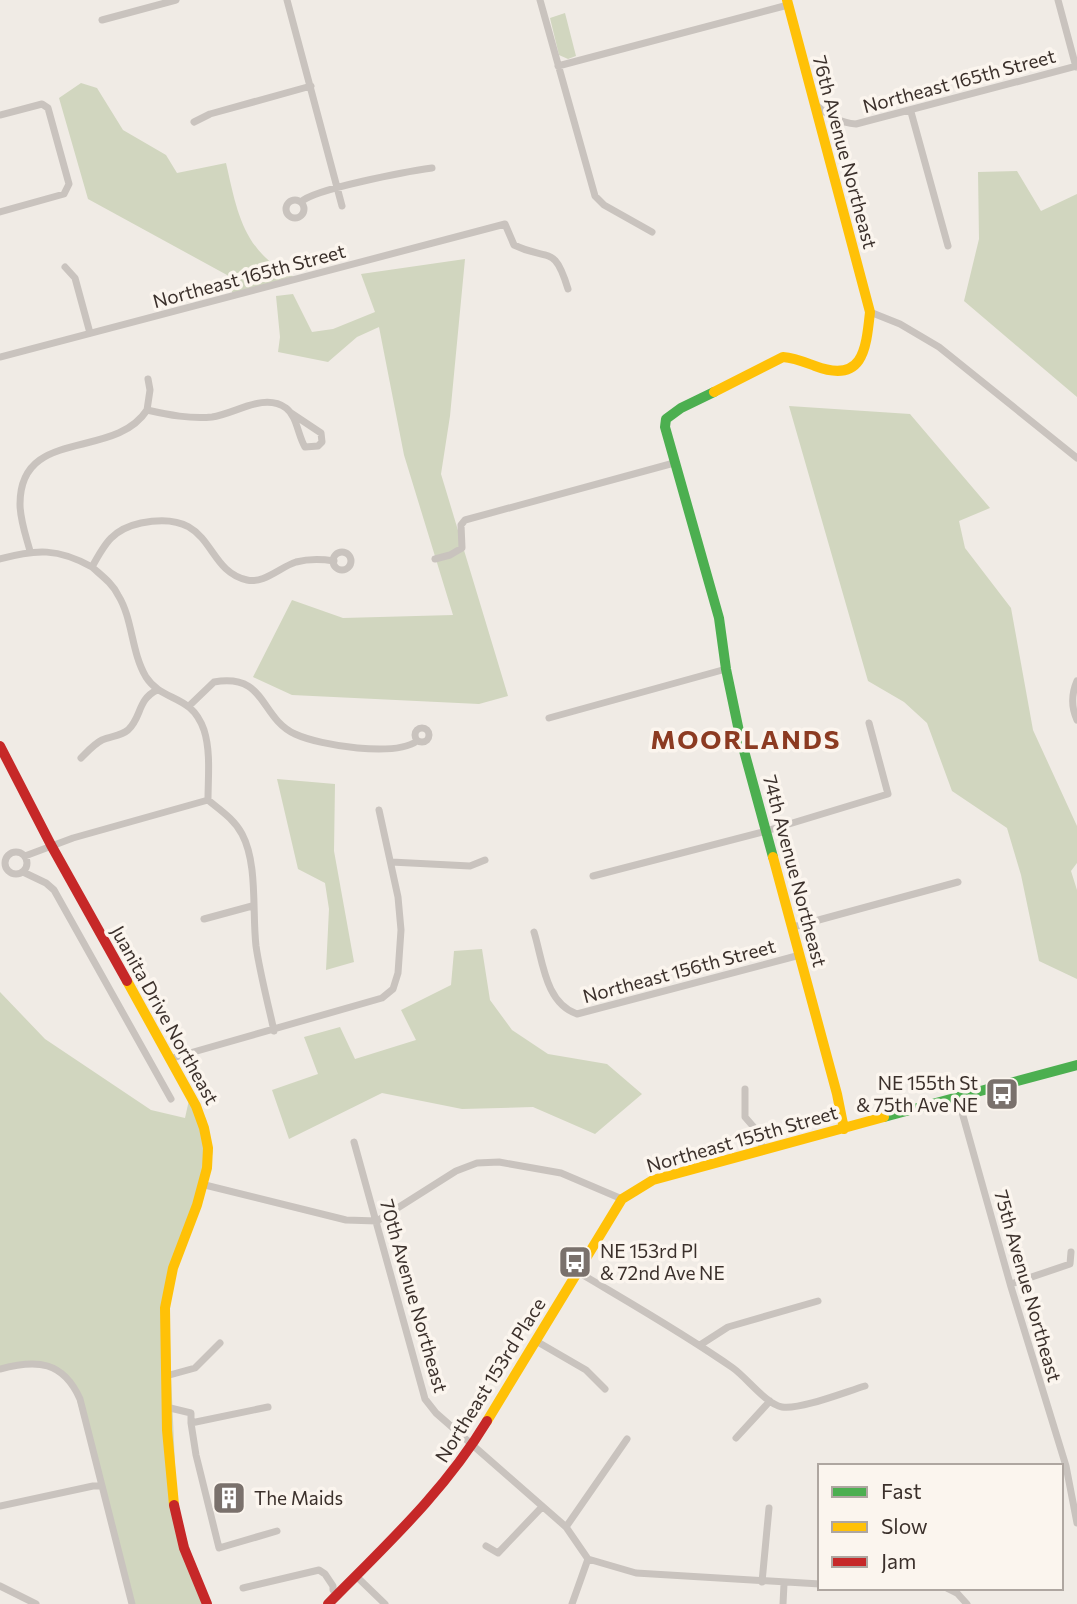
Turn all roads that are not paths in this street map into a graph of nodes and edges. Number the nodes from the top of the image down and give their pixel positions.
1 (176, 0) edge
2 (287, 0) edge
3 (540, 0) edge
4 (1058, 0) edge
5 (788, 2) edge
6 (102, 20) dead end
7 (558, 66) junction
8 (1076, 67) edge
9 (311, 86) junction
10 (813, 103) junction
11 (911, 112) junction
12 (0, 115) edge
13 (194, 122) dead end
14 (432, 168) dead end
15 (337, 189) junction
16 (301, 202) dead end
17 (342, 206) dead end
18 (0, 212) edge
19 (652, 232) dead end
20 (948, 246) dead end
21 (65, 267) dead end
22 (568, 289) dead end
23 (870, 312) junction
24 (90, 333) junction
25 (0, 358) edge
26 (148, 379) dead end
27 (147, 411) junction
28 (291, 413) junction
29 (1077, 458) edge
30 (674, 463) junction
31 (30, 551) junction
32 (0, 559) edge
33 (435, 559) dead end
34 (334, 561) dead end
35 (92, 567) junction
36 (726, 670) junction
37 (1077, 681) edge
38 (157, 690) junction
39 (189, 706) junction
40 (549, 718) dead end
41 (1077, 720) edge
42 (869, 723) dead end
43 (417, 741) dead end
44 (0, 746) edge
45 (81, 758) dead end
46 (208, 800) junction
47 (379, 810) dead end
48 (766, 831) junction
49 (51, 845) junction
50 (3, 853) edge
51 (25, 856) junction
52 (485, 860) dead end
53 (391, 862) junction
54 (23, 872) junction
55 (593, 876) dead end
56 (958, 881) dead end
57 (253, 906) junction
58 (204, 919) dead end
59 (793, 927) junction
60 (534, 932) dead end
61 (800, 955) junction
62 (274, 1031) junction
63 (169, 1059) junction
64 (1077, 1065) edge
65 (745, 1089) dead end
66 (958, 1098) junction
67 (171, 1099) dead end
68 (844, 1129) junction
69 (354, 1142) dead end
70 (763, 1150) junction
71 (205, 1185) junction
72 (622, 1199) junction
73 (377, 1221) junction
74 (1071, 1252) dead end
75 (578, 1272) junction
76 (1011, 1284) junction
77 (818, 1301) dead end
78 (536, 1341) junction
79 (220, 1343) dead end
80 (700, 1345) junction
81 (0, 1369) edge
82 (166, 1376) junction
83 (864, 1386) dead end
84 (605, 1389) dead end
85 (770, 1401) junction
86 (166, 1407) junction
87 (268, 1407) dead end
88 (191, 1423) junction
89 (736, 1438) dead end
90 (628, 1439) dead end
91 (472, 1446) junction
92 (102, 1486) junction
93 (0, 1506) edge
94 (541, 1508) junction
95 (769, 1508) dead end
96 (1077, 1523) edge
97 (566, 1528) junction
98 (277, 1531) dead end
99 (486, 1546) dead end
100 (588, 1559) junction
101 (356, 1576) junction
102 (762, 1582) junction
103 (785, 1584) junction
104 (818, 1584) edge
105 (0, 1586) edge
106 (243, 1588) dead end
107 (960, 1590) edge
108 (338, 1594) junction
109 (36, 1604) edge
110 (132, 1604) edge
111 (207, 1604) edge
112 (328, 1604) edge
113 (385, 1604) edge
114 (572, 1604) edge
115 (783, 1604) edge
116 (967, 1604) edge

1 - 6 street
2 - 9 street
3 - 7 street
4 - 8 street
5 - 7 street
5 - 10 street, 76th Avenue Northeast
7 - 19 street
8 - 11 street, Northeast 165th Street
9 - 13 street
9 - 15 street
10 - 11 street, Northeast 165th Street
10 - 23 street, 76th Avenue Northeast
11 - 20 street
12 - 18 street
14 - 15 street
15 - 16 street
15 - 17 street
21 - 24 street
22 - 24 street, Northeast 165th Street
23 - 29 street
23 - 30 street, 74th Avenue Northeast
24 - 25 street, Northeast 165th Street
26 - 27 street
27 - 28 street
27 - 31 street
28 - 28 street
30 - 33 street
30 - 36 street, 74th Avenue Northeast
31 - 32 street
31 - 35 street
34 - 35 street
35 - 38 street
36 - 40 street
36 - 48 street, 74th Avenue Northeast
37 - 41 street
38 - 39 street
38 - 45 street
39 - 43 street
39 - 46 street
42 - 48 street
44 - 49 street, Juanita Drive Northeast
46 - 49 street
46 - 57 street
47 - 53 street
48 - 55 street
48 - 59 street, 74th Avenue Northeast
49 - 51 street
49 - 63 street, Juanita Drive Northeast
50 - 51 street
50 - 54 street
51 - 54 street
52 - 53 street
53 - 62 street
54 - 67 street
56 - 59 street, Northeast 156th Street
57 - 58 street
57 - 62 street
59 - 61 street, 74th Avenue Northeast
60 - 61 street, Northeast 156th Street
61 - 68 street, 74th Avenue Northeast
62 - 63 street
63 - 71 street, Juanita Drive Northeast
64 - 66 street, Northeast 155th Street
65 - 70 street
66 - 68 street, Northeast 155th Street
66 - 76 street, 75th Avenue Northeast
68 - 70 street, Northeast 155th Street
69 - 73 street, 70th Avenue Northeast
70 - 72 street, Northeast 155th Street
71 - 73 street
71 - 82 street, Juanita Drive Northeast
72 - 73 street
72 - 75 street, Northeast 153rd Place
73 - 91 street, 70th Avenue Northeast
74 - 76 street
75 - 78 street, Northeast 153rd Place
75 - 80 street
76 - 96 street, 75th Avenue Northeast
77 - 80 street
78 - 84 street
78 - 91 street, Northeast 153rd Place
79 - 82 street
80 - 85 street
81 - 92 street
82 - 86 street, Juanita Drive Northeast
83 - 85 street
85 - 89 street
86 - 88 street
86 - 111 street, Juanita Drive Northeast
87 - 88 street
88 - 98 street
90 - 97 street
91 - 94 street, 70th Avenue Northeast
91 - 101 street, Northeast 153rd Place
92 - 93 street
92 - 110 street
94 - 97 street, 70th Avenue Northeast
94 - 99 street
95 - 102 street
97 - 100 street, 70th Avenue Northeast
100 - 102 street
100 - 114 street
101 - 108 street, Northeast 153rd Place
101 - 113 street
102 - 103 street
103 - 104 street
103 - 115 street
105 - 109 street
106 - 108 street
107 - 116 street
108 - 112 street, Northeast 153rd Place

